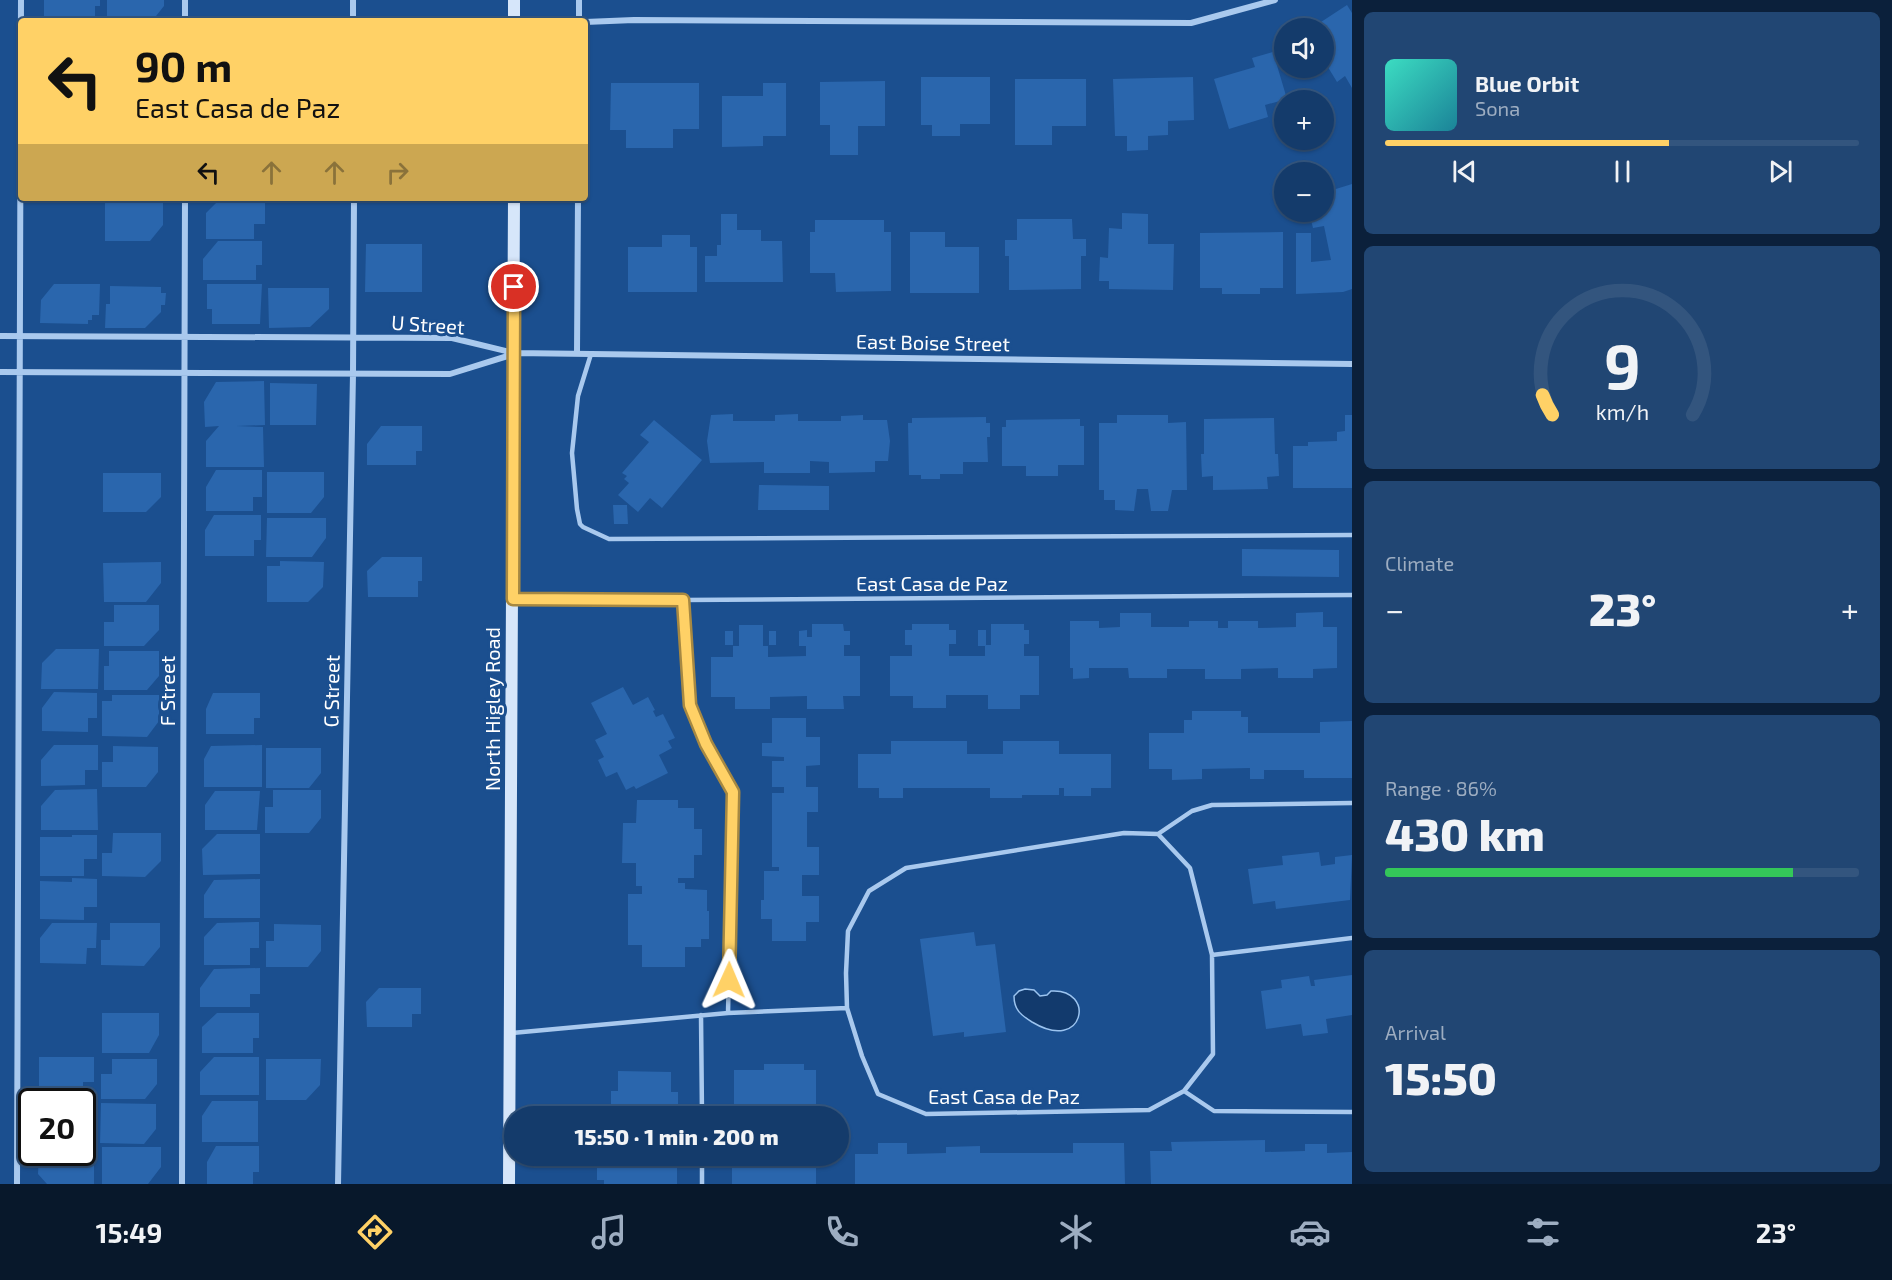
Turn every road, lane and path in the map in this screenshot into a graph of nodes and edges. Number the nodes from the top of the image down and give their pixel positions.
1 (21, 0) edge
2 (185, 0) edge
3 (354, 0) edge
4 (514, 0) edge
5 (579, 0) edge
6 (1275, 0) edge
7 (21, 18) edge
8 (185, 18) edge
9 (354, 18) edge
10 (514, 18) edge
11 (579, 18) edge
12 (588, 22) edge
13 (20, 201) edge
14 (184, 201) edge
15 (354, 201) edge
16 (514, 201) edge
17 (578, 201) edge
18 (0, 336) edge
19 (19, 336) junction
20 (184, 336) junction
21 (354, 337) junction
22 (514, 353) junction
23 (577, 354) junction
24 (591, 354) junction
25 (1352, 364) edge
26 (0, 372) edge
27 (19, 372) junction
28 (184, 373) junction
29 (353, 374) junction
30 (1352, 535) edge
31 (1352, 595) edge
32 (513, 599) junction
33 (683, 600) junction
34 (1352, 803) edge
35 (1158, 834) junction
36 (1352, 938) edge
37 (1212, 955) junction
38 (847, 1008) junction
39 (728, 1013) junction
40 (701, 1015) junction
41 (509, 1034) junction
42 (1184, 1091) junction
43 (702, 1106) edge
44 (1352, 1112) edge
45 (702, 1166) edge
46 (17, 1184) edge
47 (182, 1184) edge
48 (338, 1184) edge
49 (509, 1184) edge
50 (702, 1184) edge

1 - 7 street
2 - 8 street
3 - 9 street
4 - 10 main road
5 - 11 street
6 - 12 street
13 - 19 street
14 - 20 street, F Street
15 - 21 street, G Street
16 - 22 main road, North Higley Road
17 - 23 street
18 - 19 street, U Street
19 - 20 street, U Street
19 - 27 street
20 - 21 street, U Street
20 - 28 street, F Street
21 - 22 street, U Street
21 - 29 street, G Street
22 - 23 street, East Boise Street
22 - 29 street
22 - 32 main road, North Higley Road
23 - 24 street, East Boise Street
24 - 25 street, East Boise Street
24 - 30 lane
26 - 27 street
27 - 28 street
27 - 46 street
28 - 29 street
28 - 47 street, F Street
29 - 48 street, G Street
31 - 33 lane, East Casa de Paz
32 - 33 lane, East Casa de Paz
32 - 41 main road, North Higley Road
33 - 39 lane
34 - 35 lane
35 - 37 lane, East Casa de Paz
35 - 38 lane, East Casa de Paz
36 - 37 lane
37 - 42 lane, East Casa de Paz
38 - 39 lane
38 - 42 lane, East Casa de Paz
39 - 40 lane
40 - 41 lane
40 - 43 lane
41 - 49 main road, North Higley Road
42 - 44 lane
45 - 50 lane

